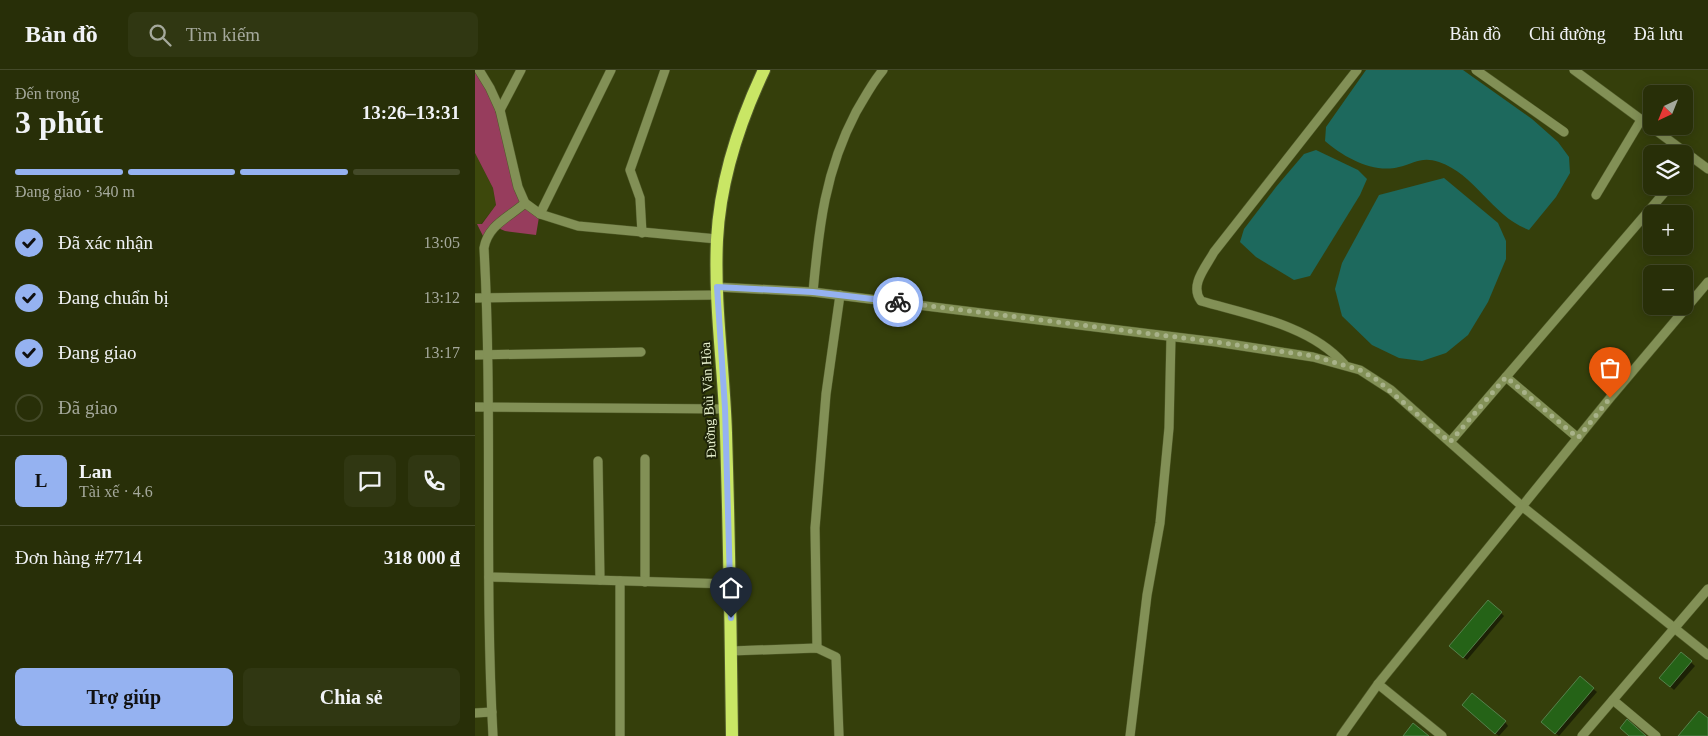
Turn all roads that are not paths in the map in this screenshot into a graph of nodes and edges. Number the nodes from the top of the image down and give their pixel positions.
1 (479, 70) edge
2 (521, 70) edge
3 (611, 70) edge
4 (665, 70) edge
5 (764, 70) edge
6 (883, 70) edge
7 (1357, 70) edge
8 (1476, 70) edge
9 (1574, 70) edge
10 (500, 110) junction
11 (1641, 120) junction
12 (1564, 132) dead end
13 (1675, 145) edge
14 (1693, 158) edge
15 (1708, 169) edge
16 (1662, 195) edge
17 (1595, 196) dead end
18 (525, 203) junction
19 (540, 214) junction
20 (642, 233) junction
21 (717, 240) junction
22 (480, 249) edge
23 (1708, 282) edge
24 (717, 291) junction
25 (813, 292) junction
26 (840, 295) junction
27 (475, 298) edge
28 (487, 298) junction
29 (1171, 338) junction
30 (641, 352) dead end
31 (488, 354) junction
32 (475, 355) edge
33 (1344, 364) junction
34 (1506, 377) junction
35 (475, 407) edge
36 (489, 407) junction
37 (725, 408) junction
38 (1578, 438) junction
39 (1450, 442) junction
40 (645, 459) dead end
41 (598, 461) dead end
42 (1523, 507) junction
43 (489, 577) junction
44 (600, 580) junction
45 (620, 581) junction
46 (645, 582) junction
47 (731, 584) junction
48 (1708, 589) edge
49 (1676, 629) junction
50 (817, 648) junction
51 (731, 651) junction
52 (1708, 655) edge
53 (1378, 684) junction
54 (1613, 700) junction
55 (492, 712) junction
56 (475, 713) edge
57 (493, 736) edge
58 (620, 736) edge
59 (732, 736) edge
60 (839, 736) edge
61 (1130, 736) edge
62 (1341, 736) edge
63 (1442, 736) edge
64 (1582, 736) edge
65 (1656, 736) edge

1 - 10 street
2 - 10 street
3 - 19 street
4 - 20 street
5 - 21 main road, Đường Bùi Văn Hòa
6 - 25 street
7 - 33 street
8 - 12 street
9 - 11 street
10 - 18 street
11 - 13 street
11 - 17 street
14 - 15 street
16 - 34 street
18 - 19 street
18 - 22 street
19 - 20 street
20 - 21 street
21 - 24 main road, Đường Bùi Văn Hòa
22 - 28 street
23 - 38 street
24 - 25 street
24 - 28 street
24 - 37 main road, Đường Bùi Văn Hòa
25 - 26 street
26 - 29 street
26 - 50 street
27 - 28 street
28 - 31 street
29 - 33 street
29 - 61 street
30 - 31 street
31 - 32 street
31 - 36 street
33 - 39 street
34 - 38 street
34 - 39 street
35 - 36 street
36 - 37 street
36 - 43 street
37 - 47 main road, Đường Bùi Văn Hòa
38 - 42 street
39 - 42 street
40 - 46 street
41 - 44 street
42 - 49 street
42 - 53 street
43 - 44 street
43 - 55 street
44 - 45 street
45 - 46 street
45 - 58 street
46 - 47 street
47 - 51 main road, Đường Bùi Văn Hòa
48 - 49 street
49 - 52 street
49 - 54 street
50 - 51 street
50 - 60 street
51 - 59 main road, Đường Bùi Văn Hòa
53 - 62 street
53 - 63 street
54 - 64 street
54 - 65 street
55 - 56 street
55 - 57 street

